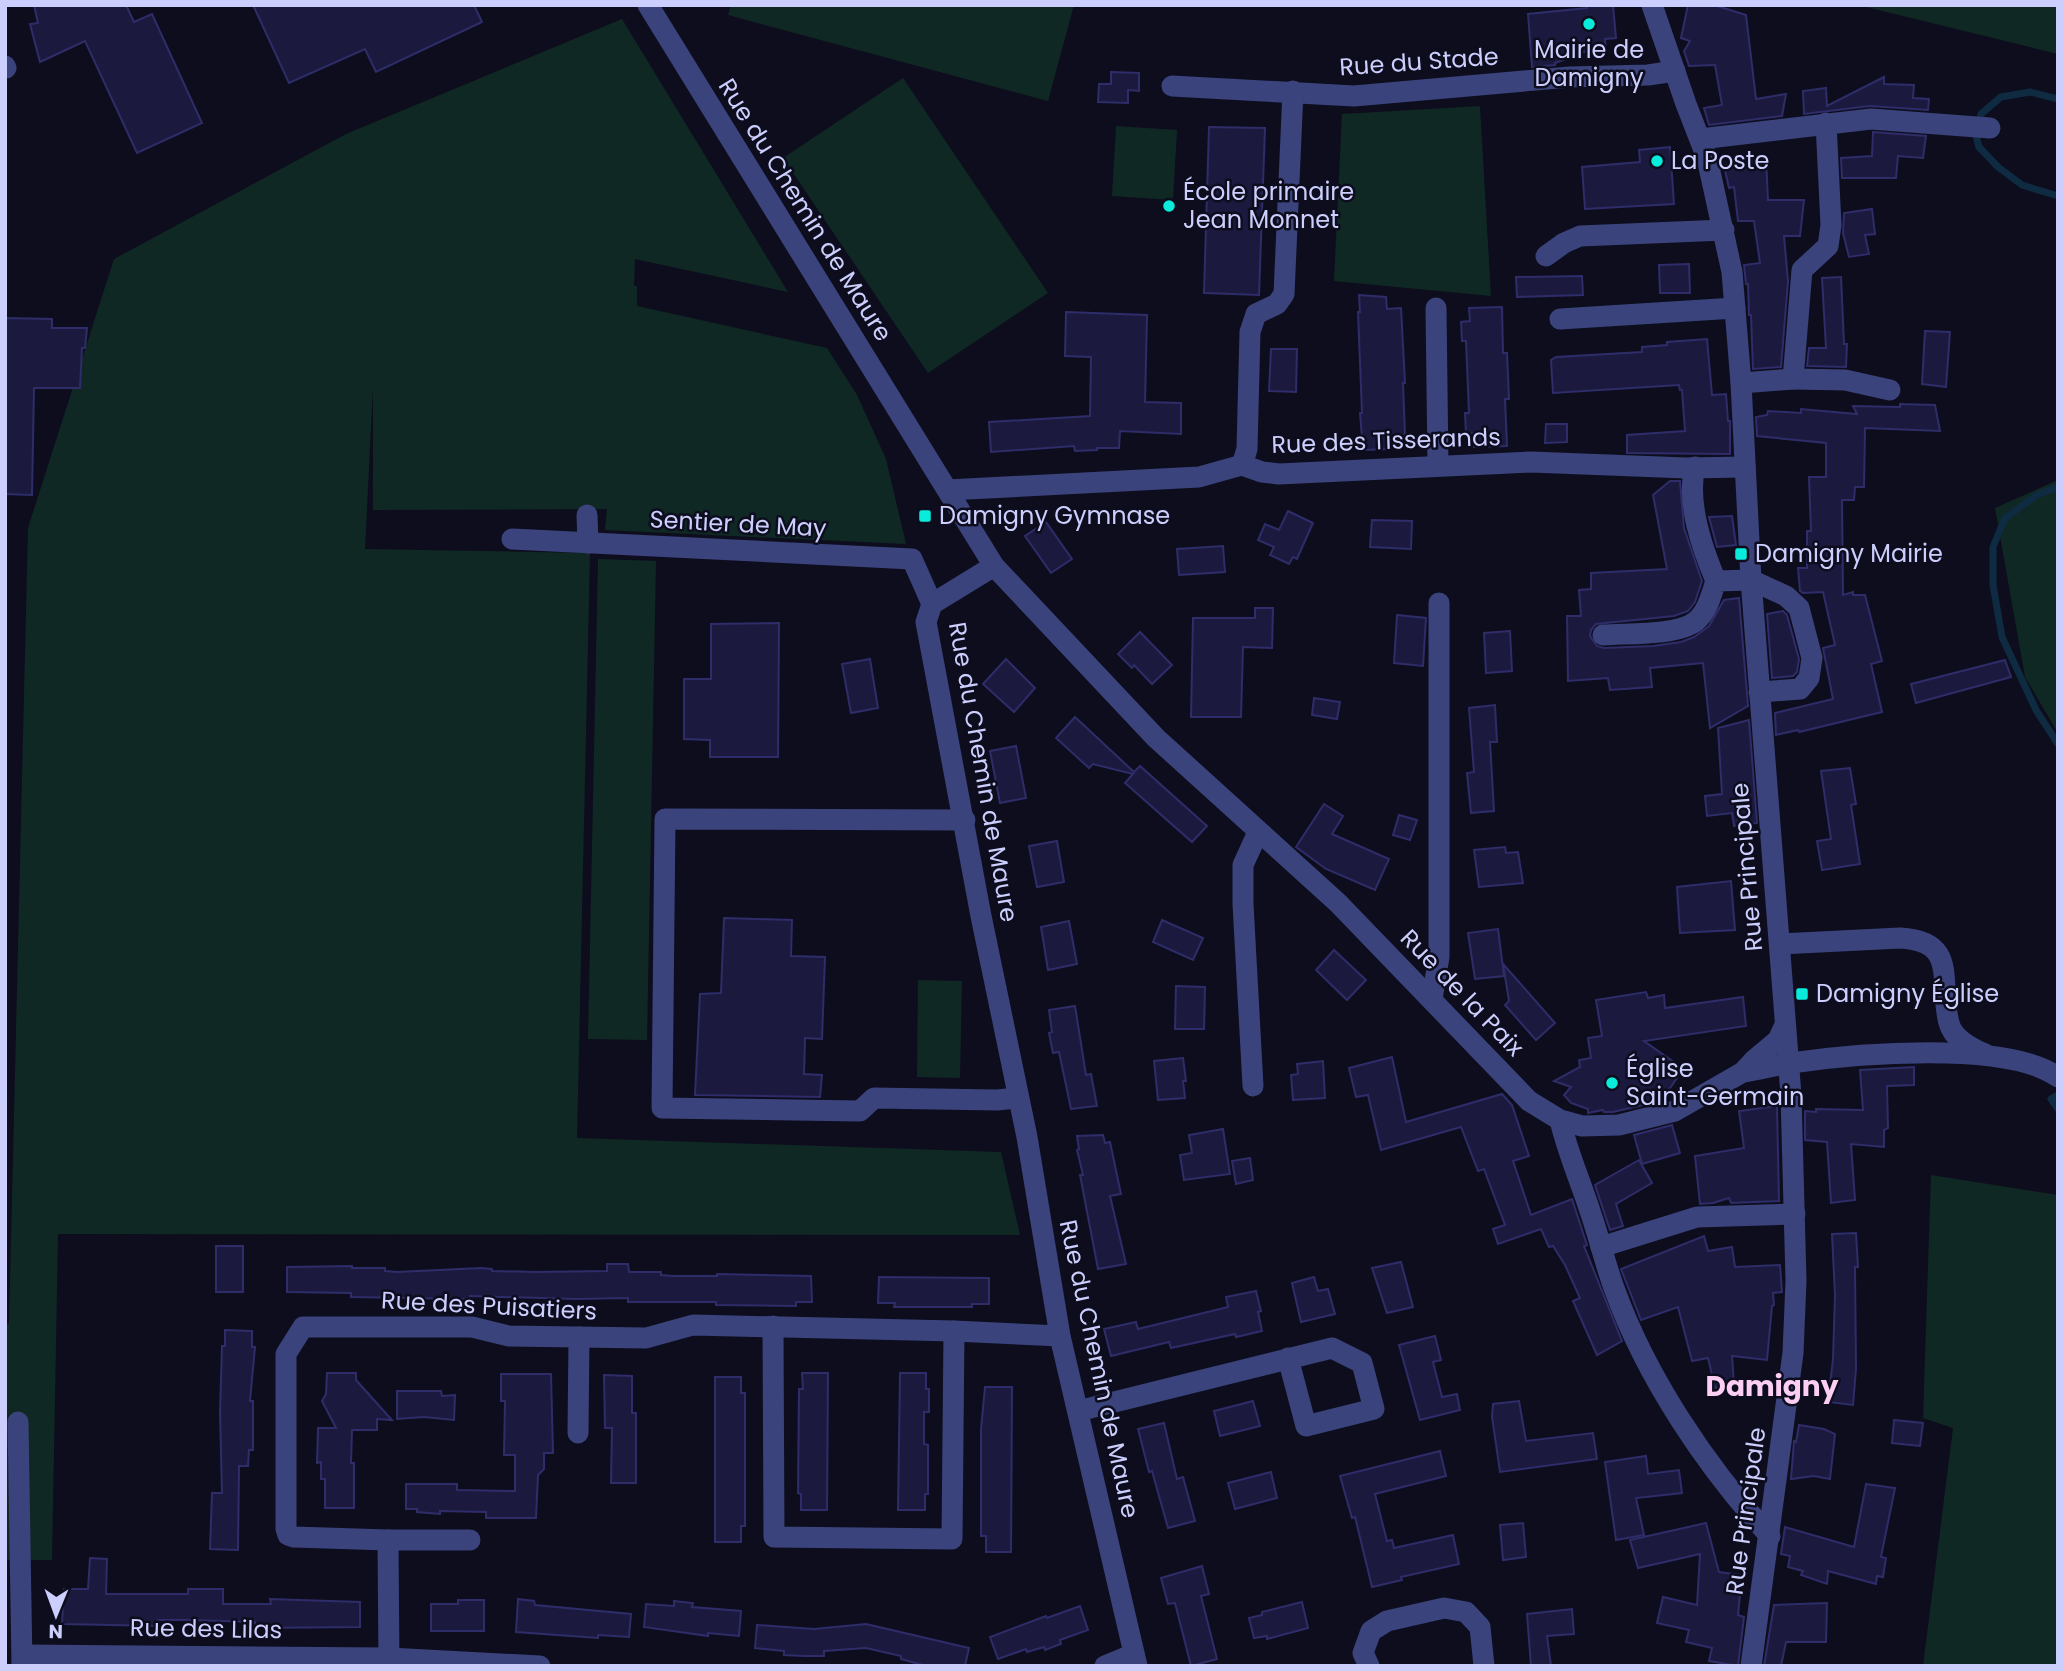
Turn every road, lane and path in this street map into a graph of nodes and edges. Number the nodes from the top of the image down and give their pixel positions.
1 (648, 5) edge
2 (1652, 5) edge
3 (1675, 71) junction
4 (1172, 86) dead end
5 (1293, 91) junction
6 (1826, 123) junction
7 (1990, 128) dead end
8 (1700, 139) junction
9 (1724, 230) junction
10 (1546, 256) dead end
11 (1436, 308) dead end
12 (1735, 308) junction
13 (1560, 319) dead end
14 (1793, 379) junction
15 (1741, 383) junction
16 (1890, 390) dead end
17 (1242, 465) junction
18 (1438, 467) junction
19 (1695, 467) junction
20 (1745, 467) junction
21 (948, 490) junction
22 (587, 515) dead end
23 (512, 539) dead end
24 (588, 543) junction
25 (994, 566) junction
26 (1751, 580) junction
27 (1716, 581) junction
28 (1439, 603) dead end
29 (932, 604) junction
30 (1602, 635) dead end
31 (1759, 692) junction
32 (965, 820) junction
33 (1258, 832) junction
34 (1780, 944) junction
35 (1432, 999) junction
36 (1949, 1024) junction
37 (1785, 1025) junction
38 (1926, 1052) junction
39 (1990, 1056) junction
40 (1787, 1063) junction
41 (1743, 1072) junction
42 (2054, 1075) edge
43 (1253, 1086) dead end
44 (1018, 1098) junction
45 (1560, 1120) junction
46 (1795, 1214) junction
47 (1601, 1247) junction
48 (773, 1326) junction
49 (954, 1331) junction
50 (1060, 1336) junction
51 (579, 1337) junction
52 (1289, 1358) junction
53 (1077, 1411) junction
54 (18, 1422) dead end
55 (578, 1433) dead end
56 (1770, 1536) junction
57 (388, 1540) junction
58 (471, 1540) dead end
59 (22, 1660) edge
60 (1135, 1660) edge
61 (389, 1662) edge
62 (540, 1666) edge
63 (1105, 1666) edge
64 (1369, 1666) edge
65 (1484, 1666) edge
66 (1751, 1666) edge

1 - 21 street, Rue du Chemin de Maure
2 - 3 street, Rue Principale
3 - 5 street, Rue du Stade
3 - 8 street, Rue Principale
4 - 5 street, Rue du Stade
5 - 17 street
6 - 7 street
6 - 8 street
6 - 14 street
8 - 9 street, Rue Principale
9 - 10 street
9 - 12 street, Rue Principale
11 - 18 street
12 - 13 street
12 - 15 street, Rue Principale
14 - 15 street
14 - 16 street
15 - 20 street, Rue Principale
17 - 18 street, Rue des Tisserands
17 - 21 street, Rue des Tisserands
18 - 19 street, Rue des Tisserands
19 - 20 street, Rue des Tisserands
19 - 27 street
20 - 26 street, Rue Principale
21 - 25 street, Rue du Chemin de Maure
22 - 24 street
23 - 24 street, Sentier de May
24 - 29 street, Sentier de May
25 - 29 street, Rue du Chemin de Maure
25 - 33 street, Rue de la Paix
26 - 27 street
26 - 31 street, Rue Principale
26 - 31 street
27 - 30 street
28 - 35 street
29 - 32 street, Rue du Chemin de Maure
31 - 34 street, Rue Principale
32 - 44 street, Rue du Chemin de Maure
32 - 44 street
33 - 35 street, Rue de la Paix
33 - 43 street
34 - 36 street
34 - 37 street, Rue Principale
35 - 45 street, Rue de la Paix
36 - 38 street
36 - 39 street
37 - 40 street, Rue Principale
37 - 41 street
38 - 39 street
38 - 40 street
39 - 42 street
40 - 41 street
40 - 46 street, Rue Principale
41 - 45 street
44 - 50 street, Rue du Chemin de Maure
45 - 47 street
46 - 47 street
46 - 56 street, Rue Principale
47 - 56 street
48 - 49 street, Rue des Puisatiers
48 - 49 street
48 - 51 street, Rue des Puisatiers
49 - 50 street, Rue des Puisatiers
50 - 53 street, Rue du Chemin de Maure
51 - 55 street
51 - 57 street, Rue des Puisatiers
52 - 52 street
52 - 53 street
53 - 60 street, Rue du Chemin de Maure
54 - 59 street
56 - 66 street, Rue Principale
57 - 58 street
57 - 61 street
59 - 61 street, Rue des Lilas
60 - 63 street
61 - 62 street, Rue des Lilas
64 - 65 street

